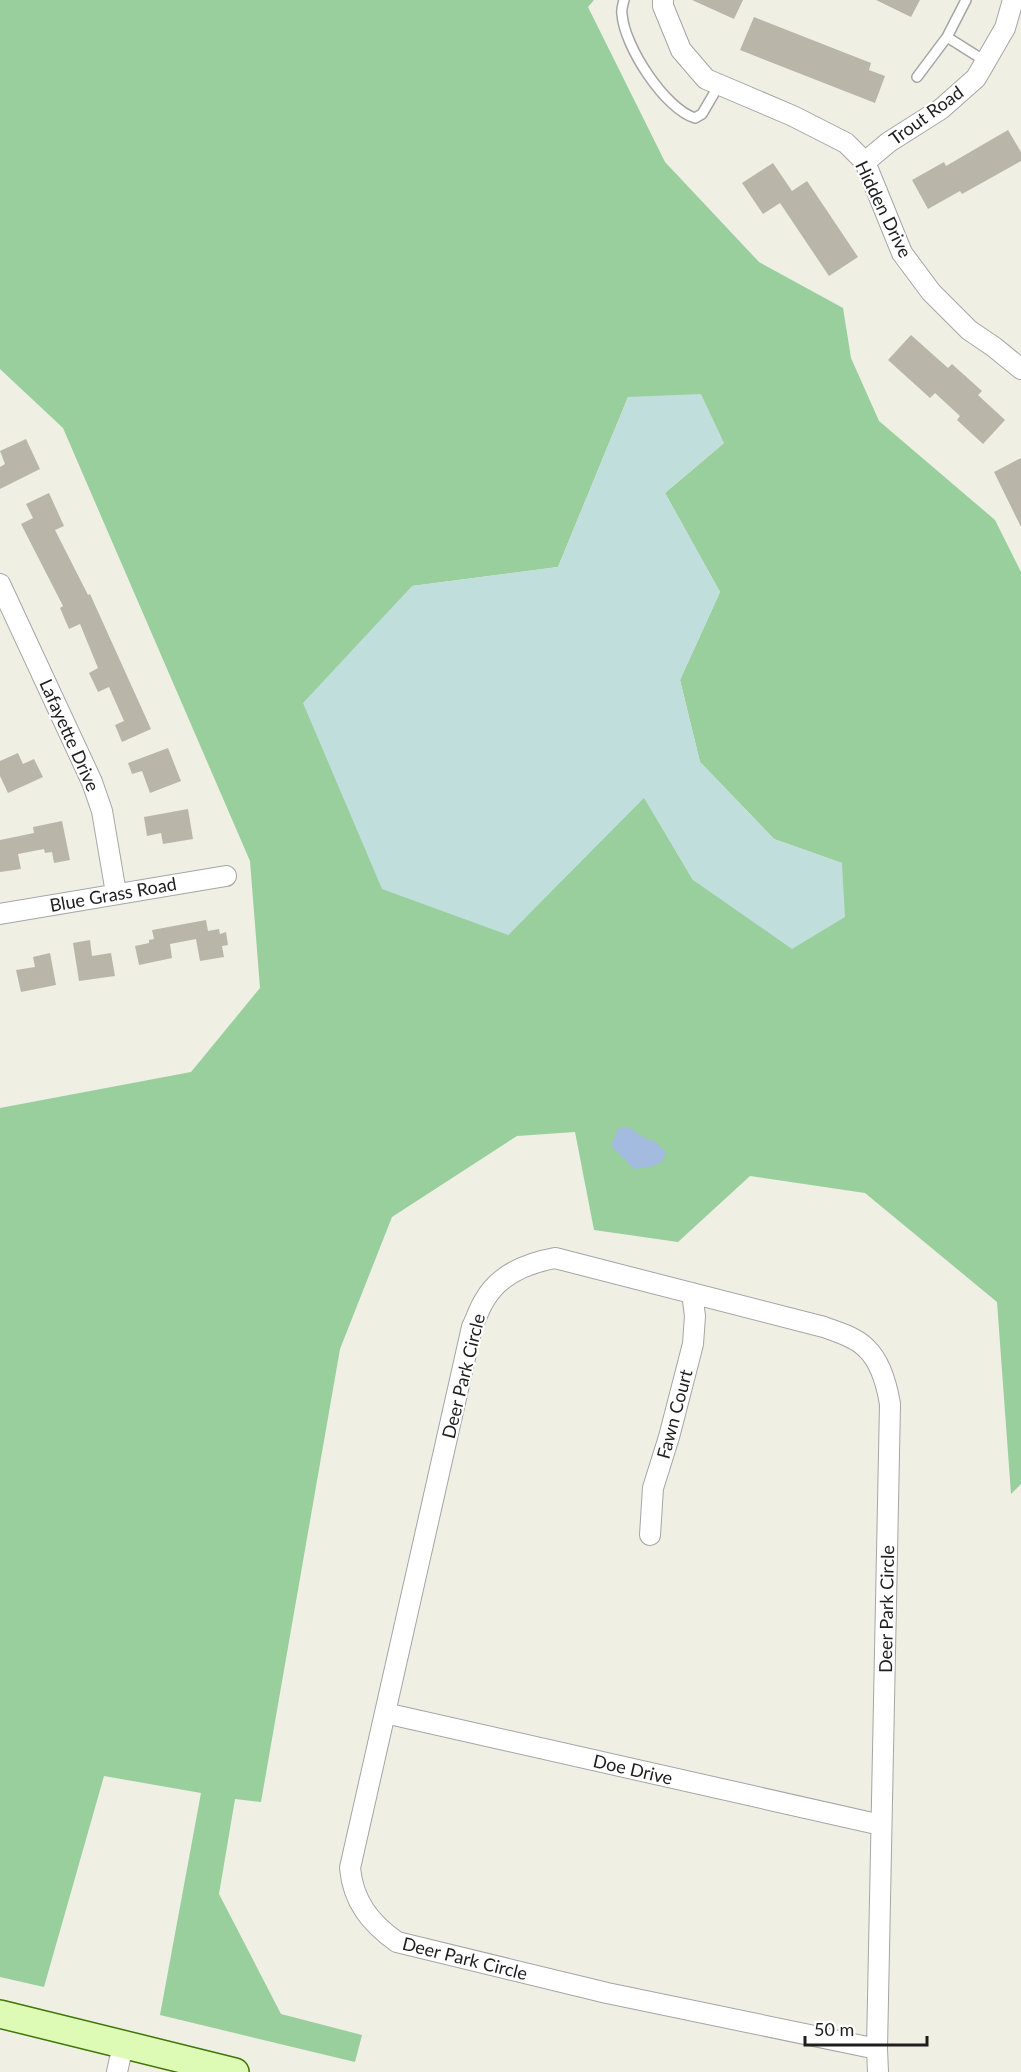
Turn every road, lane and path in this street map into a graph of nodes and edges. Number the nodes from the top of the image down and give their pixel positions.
1 (624, 0) edge
2 (663, 0) edge
3 (966, 0) edge
4 (1013, 0) edge
5 (947, 37) junction
6 (985, 61) junction
7 (917, 77) dead end
8 (719, 85) junction
9 (865, 162) junction
10 (1021, 369) edge
11 (0, 584) edge
12 (8, 620) edge
13 (226, 876) dead end
14 (116, 893) junction
15 (0, 914) edge
16 (692, 1293) junction
17 (650, 1535) dead end
18 (385, 1713) junction
19 (881, 1825) junction
20 (0, 2014) edge
21 (123, 2045) junction
22 (877, 2049) junction
23 (117, 2072) edge
24 (235, 2072) edge
25 (878, 2072) edge

1 - 8 lane
2 - 8 street, Hidden Drive
3 - 5 lane
4 - 6 street, Trout Road
5 - 6 lane
5 - 7 lane
6 - 9 street, Trout Road
8 - 9 street, Hidden Drive
9 - 10 street, Hidden Drive
11 - 12 street, Lafayette Drive
12 - 14 street, Lafayette Drive
13 - 14 street, Blue Grass Road
14 - 15 street, Blue Grass Road
16 - 17 street, Fawn Court
16 - 18 street, Deer Park Circle
16 - 19 street, Deer Park Circle
18 - 19 street, Doe Drive
18 - 22 street, Deer Park Circle
19 - 22 street, Deer Park Circle
20 - 21 main road
21 - 23 street
21 - 24 main road
22 - 25 street, Deer Park Circle

